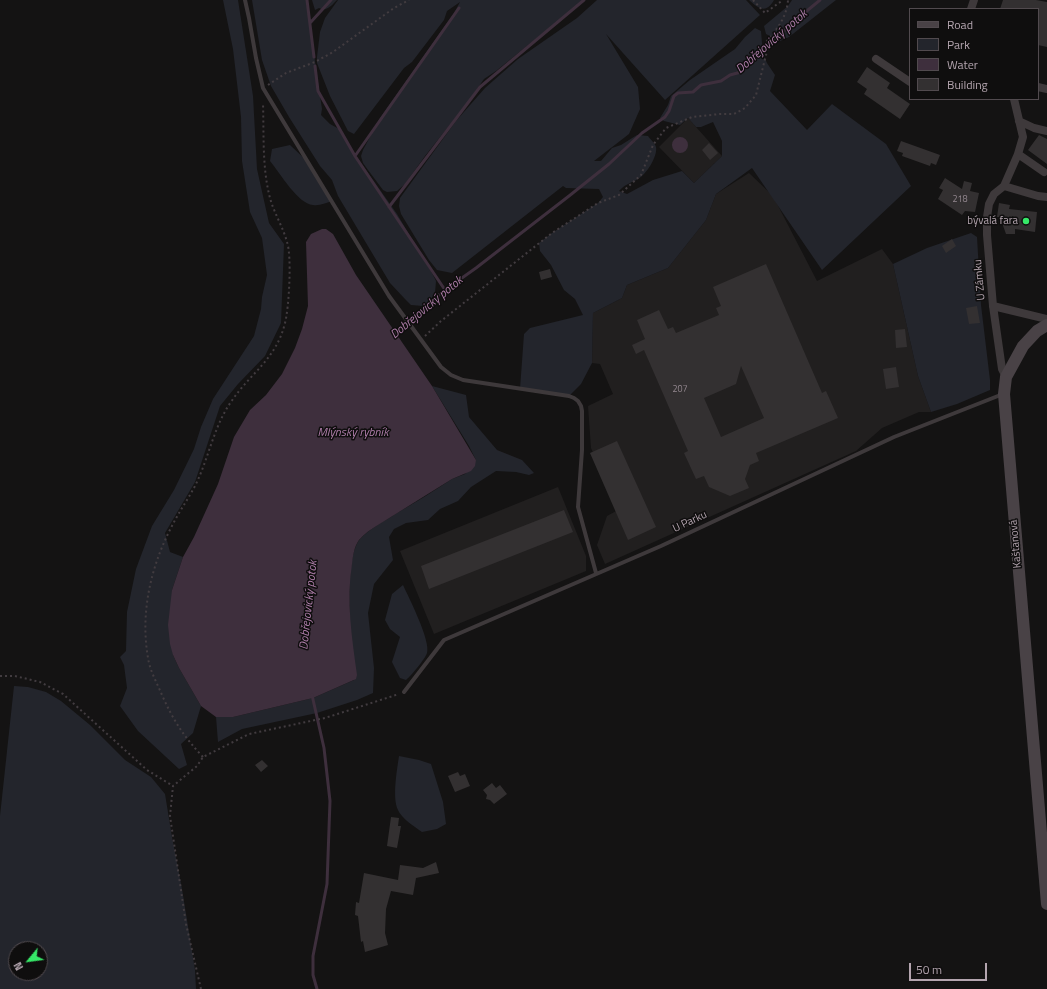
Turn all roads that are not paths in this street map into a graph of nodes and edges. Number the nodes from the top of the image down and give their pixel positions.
1 (245, 0) edge
2 (876, 59) dead end
3 (909, 81) edge
4 (1014, 100) edge
5 (1019, 121) junction
6 (1047, 131) edge
7 (1018, 154) junction
8 (1044, 172) dead end
9 (1004, 186) junction
10 (1047, 197) edge
11 (993, 306) junction
12 (1047, 319) edge
13 (1047, 325) edge
14 (1006, 377) junction
15 (1004, 394) junction
16 (596, 573) junction
17 (404, 692) road end
18 (1047, 904) edge

1 - 16 lane
2 - 3 street
4 - 5 street, U Zámku
5 - 6 street
5 - 7 street, U Zámku
7 - 8 street
7 - 9 street, U Zámku
9 - 10 street
9 - 11 street, U Zámku
11 - 12 street
11 - 14 street, U Zámku
13 - 14 street, Kaštanová
14 - 15 street, Kaštanová
15 - 16 lane, U Parku
15 - 18 street, Kaštanová
16 - 17 lane, U Parku

